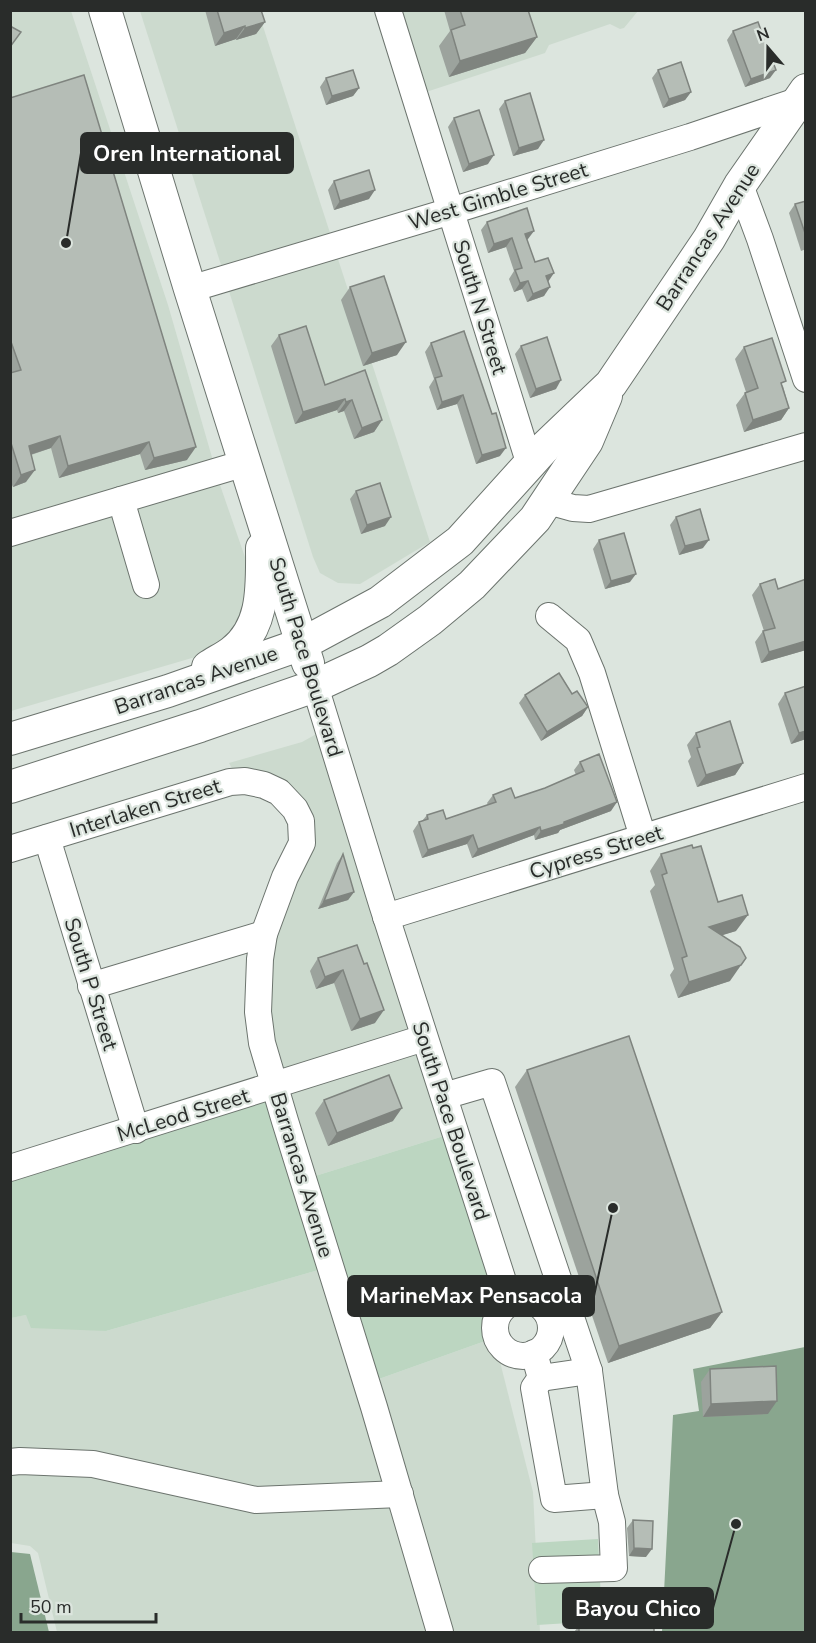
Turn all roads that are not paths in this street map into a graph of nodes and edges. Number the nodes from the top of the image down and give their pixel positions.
1 (105, 10) edge
2 (388, 10) edge
3 (803, 96) edge
4 (740, 185) junction
5 (451, 211) junction
6 (190, 289) junction
7 (806, 380) edge
8 (611, 384) junction
9 (803, 447) edge
10 (245, 463) junction
11 (530, 465) junction
12 (121, 500) junction
13 (548, 501) junction
14 (262, 517) junction
15 (10, 533) edge
16 (146, 585) dead end
17 (549, 616) dead end
18 (302, 644) junction
19 (315, 686) junction
20 (168, 691) junction
21 (10, 739) edge
22 (10, 787) edge
23 (806, 788) edge
24 (279, 792) joint
25 (642, 837) junction
26 (47, 838) junction
27 (10, 849) edge
28 (386, 917) junction
29 (264, 934) junction
30 (91, 986) junction
31 (424, 1038) junction
32 (274, 1086) junction
33 (444, 1096) junction
34 (136, 1130) junction
35 (10, 1168) edge
36 (510, 1303) junction
37 (534, 1353) junction
38 (589, 1371) junction
39 (542, 1378) junction
40 (10, 1462) edge
41 (400, 1494) junction
42 (605, 1495) junction
43 (542, 1570) dead end
44 (440, 1632) edge

1 - 6 main road, South Pace Boulevard
2 - 5 street, South N Street
3 - 4 main road, Barrancas Avenue
3 - 5 street, West Gimble Street
4 - 7 street
4 - 8 main road, Barrancas Avenue
5 - 6 street, West Gimble Street
5 - 11 street, South N Street
6 - 10 main road, South Pace Boulevard
8 - 11 main road, Barrancas Avenue
8 - 13 main road, Barrancas Avenue
9 - 13 street
10 - 12 street
10 - 14 main road, South Pace Boulevard
11 - 18 main road, Barrancas Avenue
12 - 15 street
12 - 16 street
13 - 19 main road, Barrancas Avenue
14 - 18 main road, South Pace Boulevard
14 - 20 main road
17 - 25 street
18 - 19 main road, South Pace Boulevard
18 - 20 main road, Barrancas Avenue
19 - 22 main road, Barrancas Avenue
19 - 28 street, South Pace Boulevard
20 - 21 main road, Barrancas Avenue
23 - 25 street, Cypress Street
24 - 26 street, Interlaken Street
24 - 29 street, Barrancas Avenue
25 - 28 street, Cypress Street
26 - 27 street, Interlaken Street
26 - 30 street, South P Street
28 - 31 street, South Pace Boulevard
29 - 30 street
29 - 32 street, Barrancas Avenue
30 - 34 street, South P Street
31 - 32 street, McLeod Street
31 - 33 street, South Pace Boulevard
32 - 34 street, McLeod Street
32 - 41 street, Barrancas Avenue
33 - 36 street, South Pace Boulevard
33 - 38 street
34 - 35 street, McLeod Street
36 - 37 street
36 - 37 street
37 - 39 street
38 - 39 street
38 - 42 street
39 - 42 street
40 - 41 street
41 - 44 street, Barrancas Avenue
42 - 43 street

